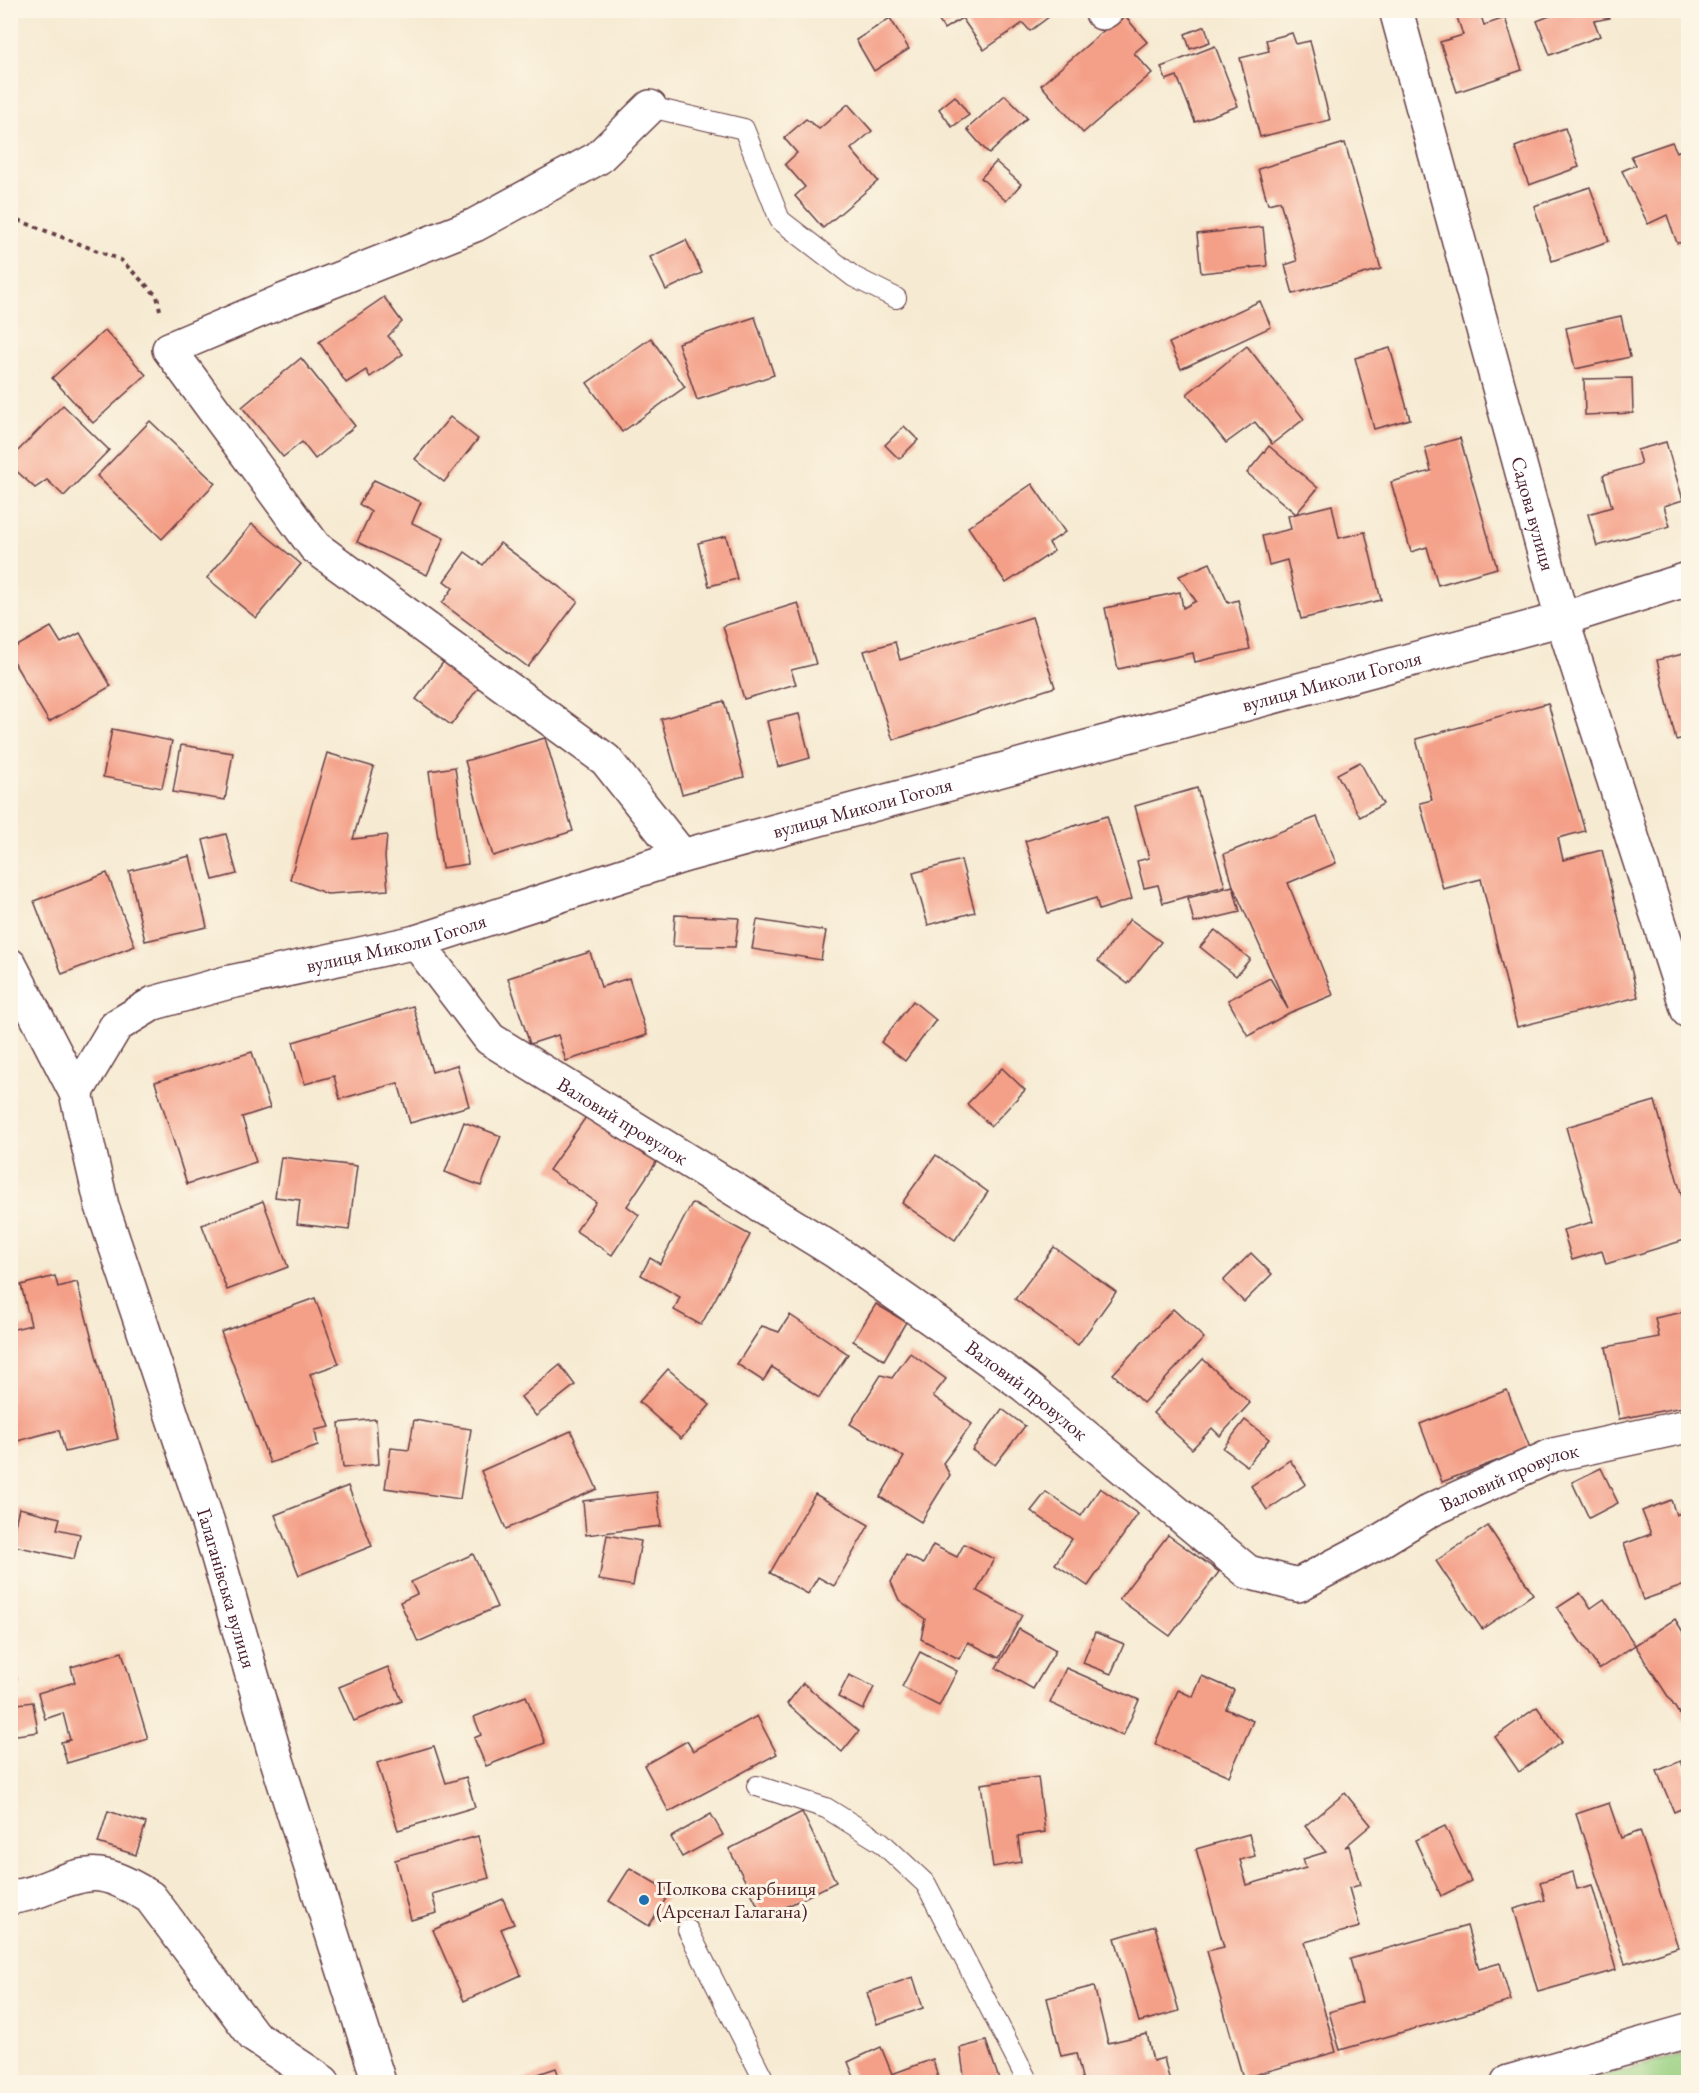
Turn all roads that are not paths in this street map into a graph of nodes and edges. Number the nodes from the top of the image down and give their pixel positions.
1 (1396, 10) edge
2 (650, 107) joint
3 (896, 298) dead end
4 (1688, 577) edge
5 (1562, 619) junction
6 (682, 856) junction
7 (416, 942) junction
8 (10, 965) edge
9 (1689, 1011) edge
10 (76, 1094) junction
11 (1689, 1426) edge
12 (757, 1786) dead end
13 (10, 1897) edge
14 (688, 1930) dead end
15 (1689, 2031) edge
16 (323, 2082) edge
17 (378, 2082) edge
18 (765, 2082) edge
19 (1028, 2082) edge
20 (1508, 2082) edge

1 - 5 street, Садова вулиця
2 - 3 lane
2 - 6 street
4 - 5 street, вулиця Миколи Гоголя
5 - 6 street, вулиця Миколи Гоголя
5 - 9 street, Садова вулиця
6 - 7 street, вулиця Миколи Гоголя
7 - 10 street, вулиця Миколи Гоголя
7 - 11 street, Валовий провулок
8 - 10 street, Галаганівська вулиця
10 - 17 street, Галаганівська вулиця
12 - 19 lane
13 - 16 street
14 - 18 lane
15 - 20 street

